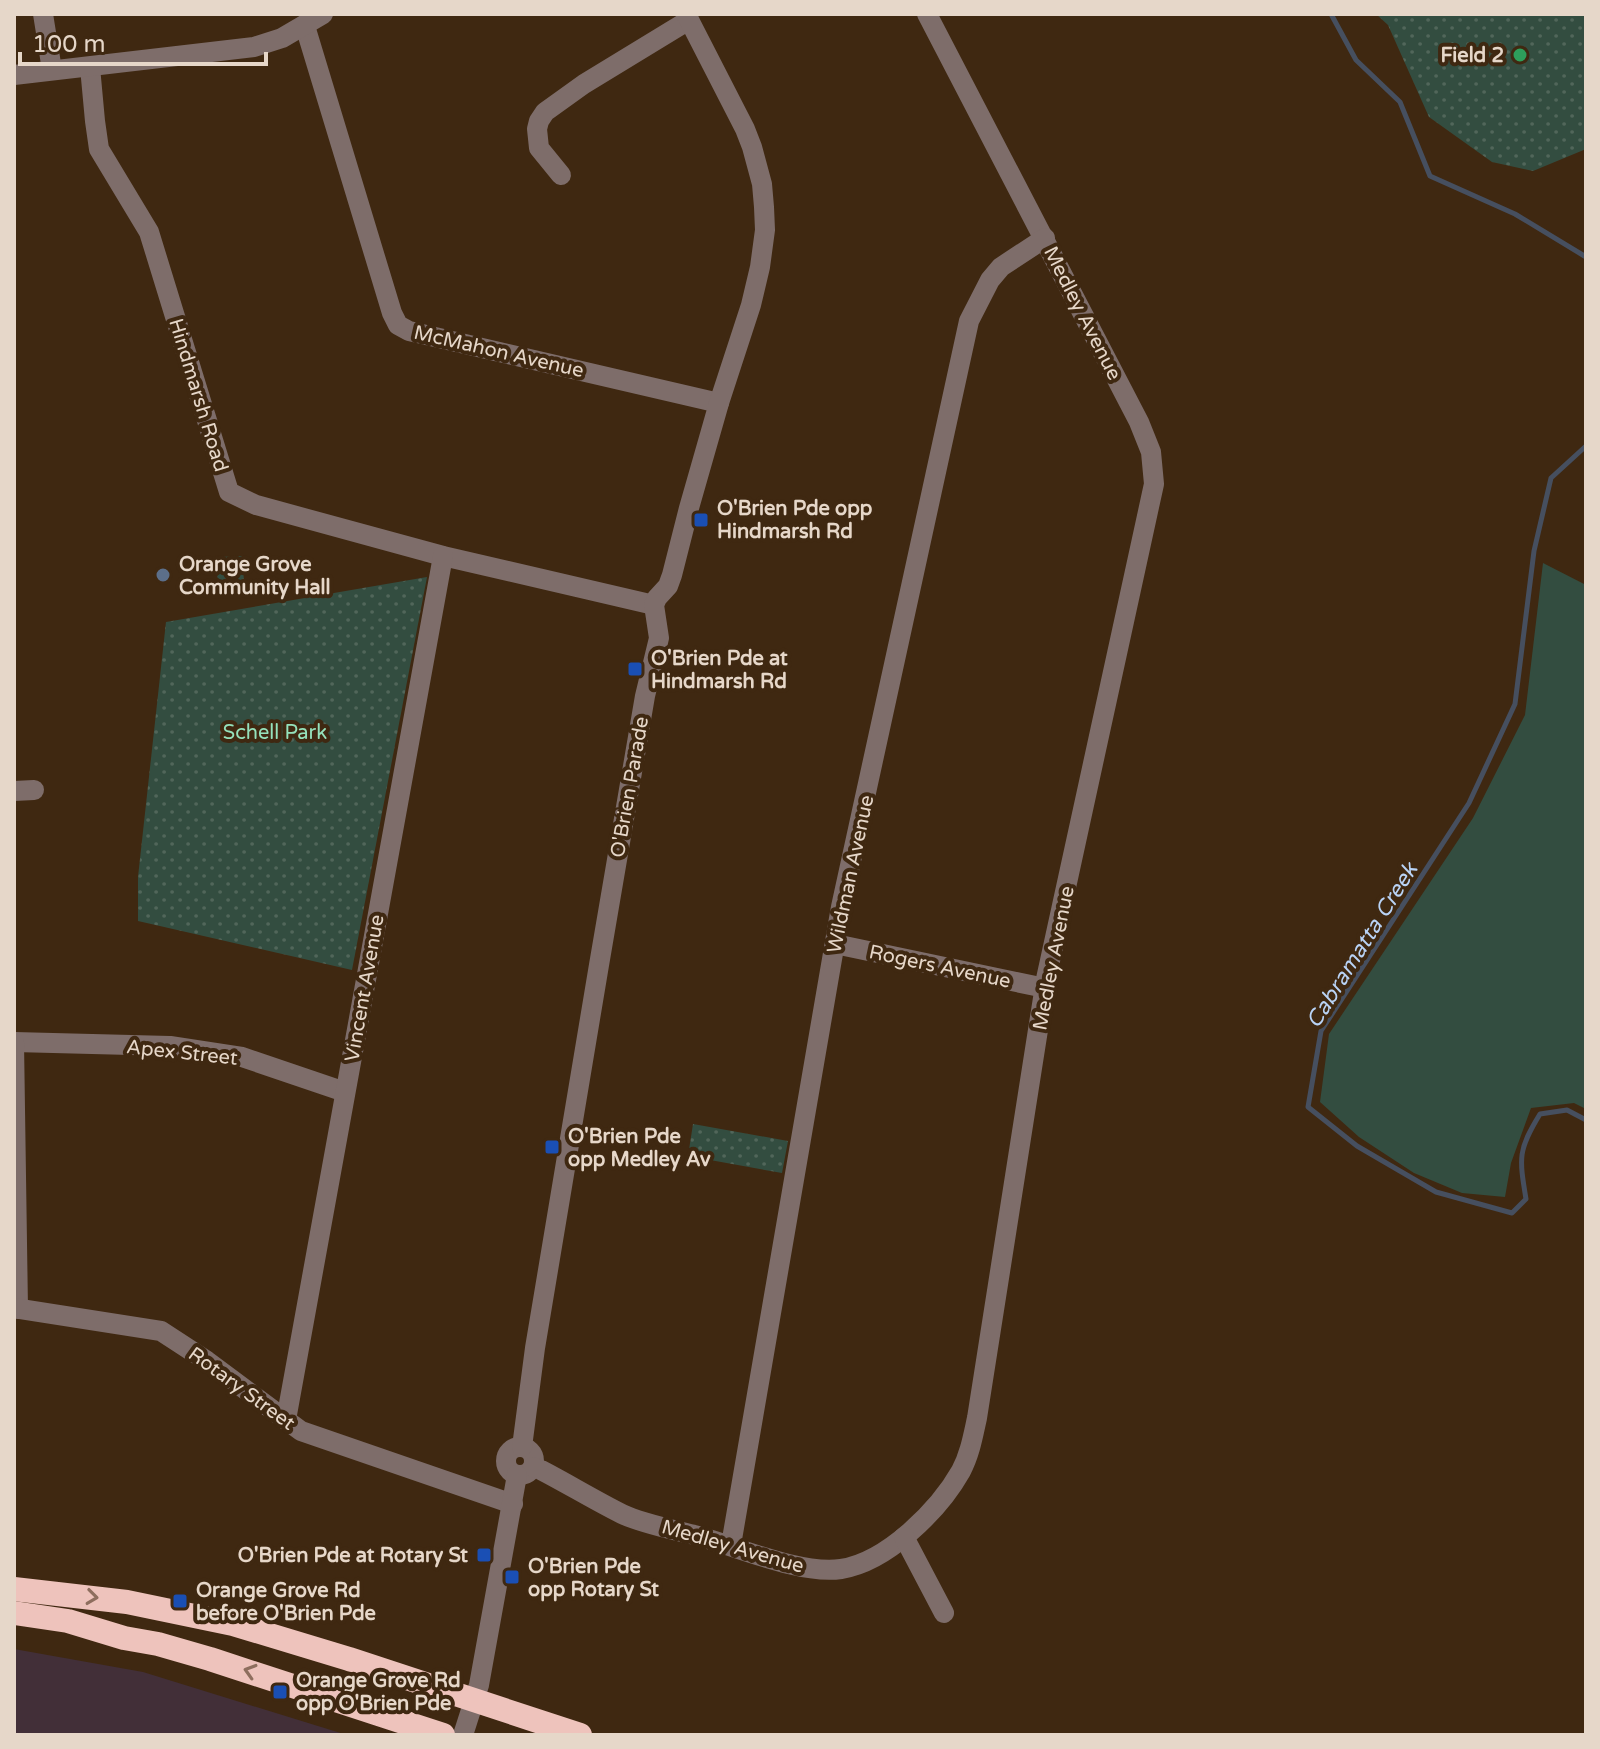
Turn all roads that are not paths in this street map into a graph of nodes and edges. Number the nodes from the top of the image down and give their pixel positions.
1 (43, 14) edge
2 (323, 14) edge
3 (927, 14) edge
4 (687, 17) edge
5 (305, 26) junction
6 (90, 67) junction
7 (52, 70) junction
8 (14, 75) edge
9 (561, 175) dead end
10 (1045, 238) junction
11 (719, 403) junction
12 (443, 556) junction
13 (654, 605) junction
14 (835, 944) junction
15 (1045, 988) junction
16 (14, 1042) edge
17 (345, 1092) junction
18 (16, 1308) edge
19 (286, 1420) junction
20 (525, 1471) junction
21 (513, 1504) junction
22 (904, 1537) junction
23 (731, 1545) junction
24 (14, 1589) edge
25 (14, 1613) edge
26 (944, 1613) dead end
27 (475, 1701) junction
28 (443, 1735) edge
29 (463, 1735) edge
30 (580, 1735) edge

1 - 7 street
2 - 5 street
3 - 10 street, Medley Avenue
4 - 9 street
4 - 11 street
5 - 6 street
5 - 11 street, McMahon Avenue
6 - 7 street
6 - 12 street, Hindmarsh Road
7 - 8 street
10 - 14 street, Wildman Avenue
10 - 15 street, Medley Avenue
11 - 13 street
12 - 13 street, Hindmarsh Road
12 - 17 street, Vincent Avenue
13 - 20 street, O'Brien Parade
14 - 15 street, Rogers Avenue
14 - 23 street, Wildman Avenue
15 - 22 street, Medley Avenue
16 - 17 street, Apex Street
16 - 18 street
17 - 19 street, Vincent Avenue
18 - 19 street, Rotary Street
19 - 21 street, Rotary Street
20 - 21 street
20 - 23 street, Medley Avenue
21 - 27 street
22 - 23 street, Medley Avenue
22 - 26 street
24 -> 27 highway
28 -> 25 highway
27 - 29 street
27 - 30 highway

